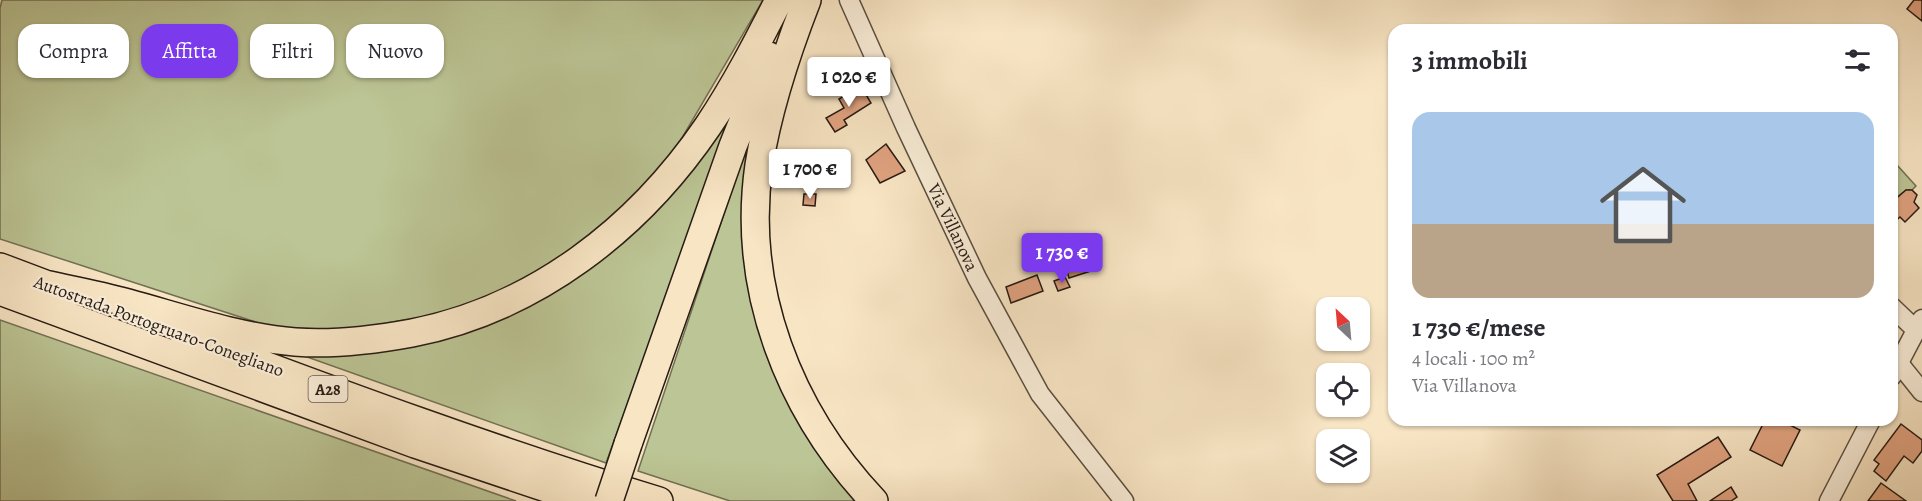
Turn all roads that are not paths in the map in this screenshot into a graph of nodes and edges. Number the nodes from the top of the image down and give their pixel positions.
1 (779, 0) edge
2 (795, 0) edge
3 (807, 0) edge
4 (849, 0) edge
5 (0, 267) edge
6 (44, 284) junction
7 (0, 291) edge
8 (1898, 312) edge
9 (1919, 324) edge
10 (1898, 363) edge
11 (1898, 372) edge
12 (1922, 392) edge
13 (1868, 426) edge
14 (415, 444) junction
15 (547, 501) edge
16 (585, 501) edge
17 (609, 501) edge
18 (659, 501) edge
19 (874, 501) edge
20 (1124, 501) edge
21 (1829, 501) edge

1 - 6 highway
2 - 17 highway, bridge
3 - 19 highway
4 - 20 street, Via Villanova
5 - 6 highway, Autostrada Portogruaro-Conegliano / A28
6 - 18 highway, Autostrada Portogruaro-Conegliano / A28
7 - 14 highway, Autostrada Portogruaro-Conegliano / A28
8 - 9 street
9 - 10 street
11 - 12 street
13 - 21 street
14 - 15 highway
14 - 16 highway, Autostrada Portogruaro-Conegliano / A28

